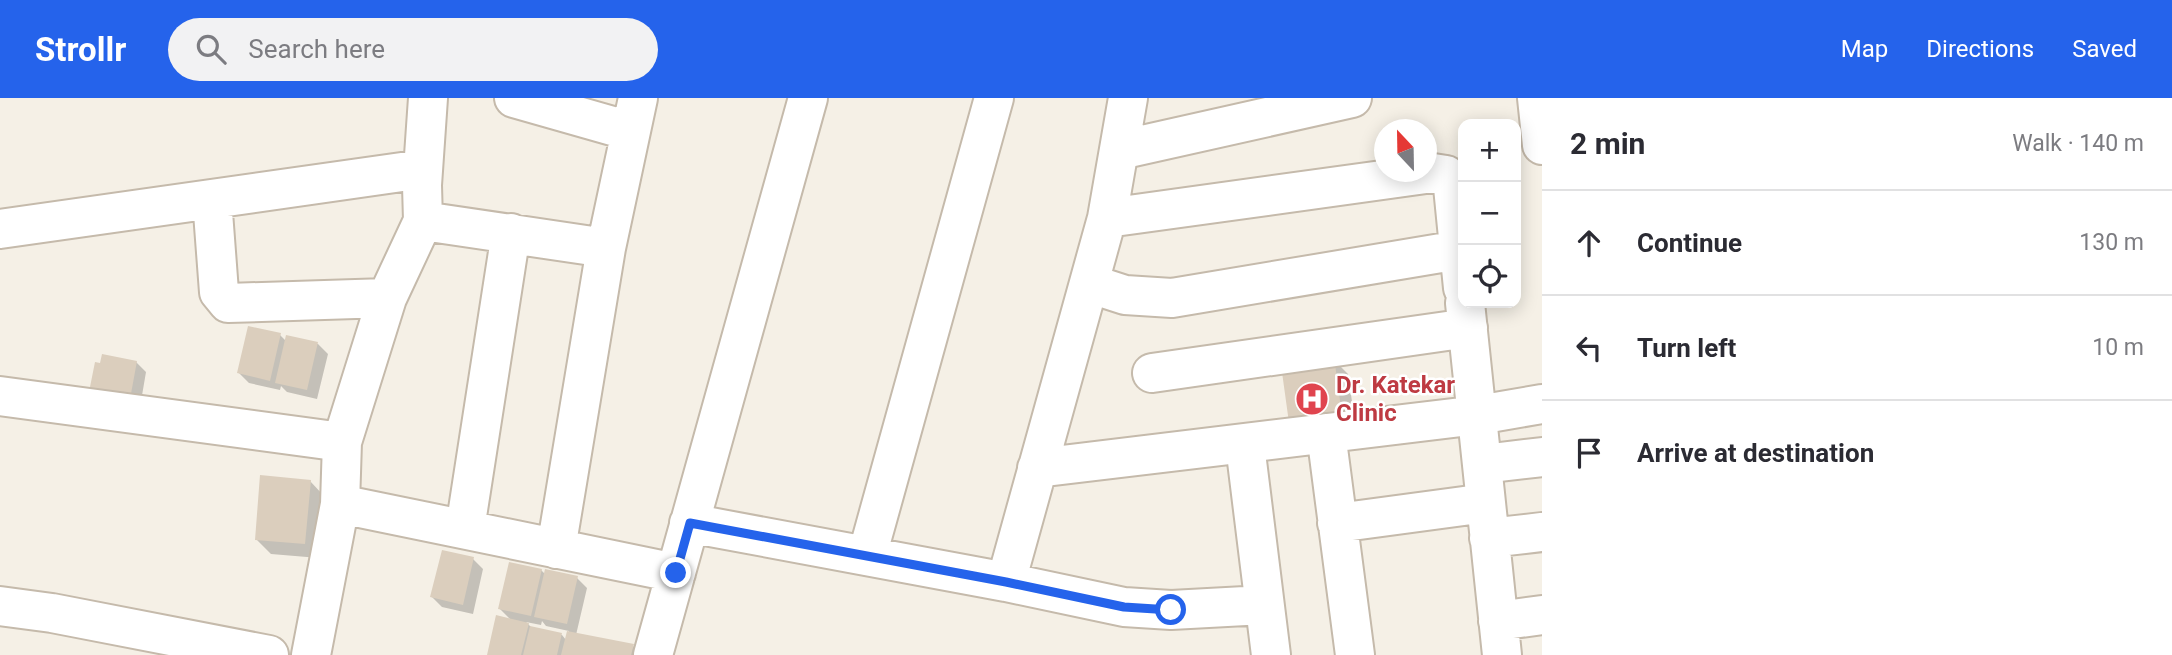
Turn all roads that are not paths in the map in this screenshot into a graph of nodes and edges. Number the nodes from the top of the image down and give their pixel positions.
1 (428, 98) edge
2 (514, 98) edge
3 (808, 98) edge
4 (994, 98) edge
5 (1128, 98) edge
6 (1352, 98) edge
7 (1537, 98) edge
8 (634, 115) edge
9 (1542, 145) edge
10 (1120, 150) junction
11 (423, 169) junction
12 (212, 199) junction
13 (1107, 218) junction
14 (423, 221) junction
15 (0, 229) edge
16 (511, 233) junction
17 (1459, 245) edge
18 (606, 248) junction
19 (1458, 250) edge
20 (1091, 284) junction
21 (387, 298) junction
22 (1466, 316) edge
23 (1152, 373) dead end
24 (0, 396) edge
25 (1542, 404) edge
26 (1478, 415) junction
27 (1325, 433) junction
28 (342, 442) junction
29 (1245, 445) junction
30 (1542, 457) edge
31 (1483, 464) junction
32 (1037, 468) junction
33 (340, 504) junction
34 (1488, 520) junction
35 (690, 523) junction
36 (1337, 523) junction
37 (465, 529) junction
38 (1542, 532) edge
39 (556, 550) junction
40 (867, 556) junction
41 (676, 573) junction
42 (1006, 582) junction
43 (1264, 605) junction
44 (0, 606) edge
45 (1542, 615) edge
46 (1500, 638) edge
47 (126, 641) edge
48 (269, 655) edge
49 (311, 655) edge
50 (653, 655) edge
51 (1271, 655) edge
52 (1355, 655) edge

1 - 11 street
2 - 8 street
3 - 35 street
4 - 40 street
5 - 10 street
6 - 10 street
7 - 9 street
8 - 18 street
10 - 13 street
11 - 12 street
11 - 14 street
12 - 15 street
12 - 21 street
13 - 17 street
13 - 20 street
14 - 16 street
14 - 21 street
16 - 18 street
16 - 37 street
18 - 39 street
19 - 20 street
20 - 32 street
21 - 28 street
22 - 23 street
22 - 26 street
24 - 28 street
25 - 26 street
26 - 27 street
26 - 31 street
27 - 29 street
27 - 36 street
28 - 33 street
29 - 32 street
29 - 43 street
30 - 31 street
31 - 34 street
32 - 42 street
33 - 37 street
33 - 49 street
34 - 36 street
34 - 38 street
34 - 46 street
35 - 40 street
35 - 41 street
36 - 52 street
37 - 39 street
39 - 41 street
40 - 42 street
41 - 50 street
42 - 43 street
43 - 51 street
44 - 47 street
45 - 46 street
47 - 48 street

